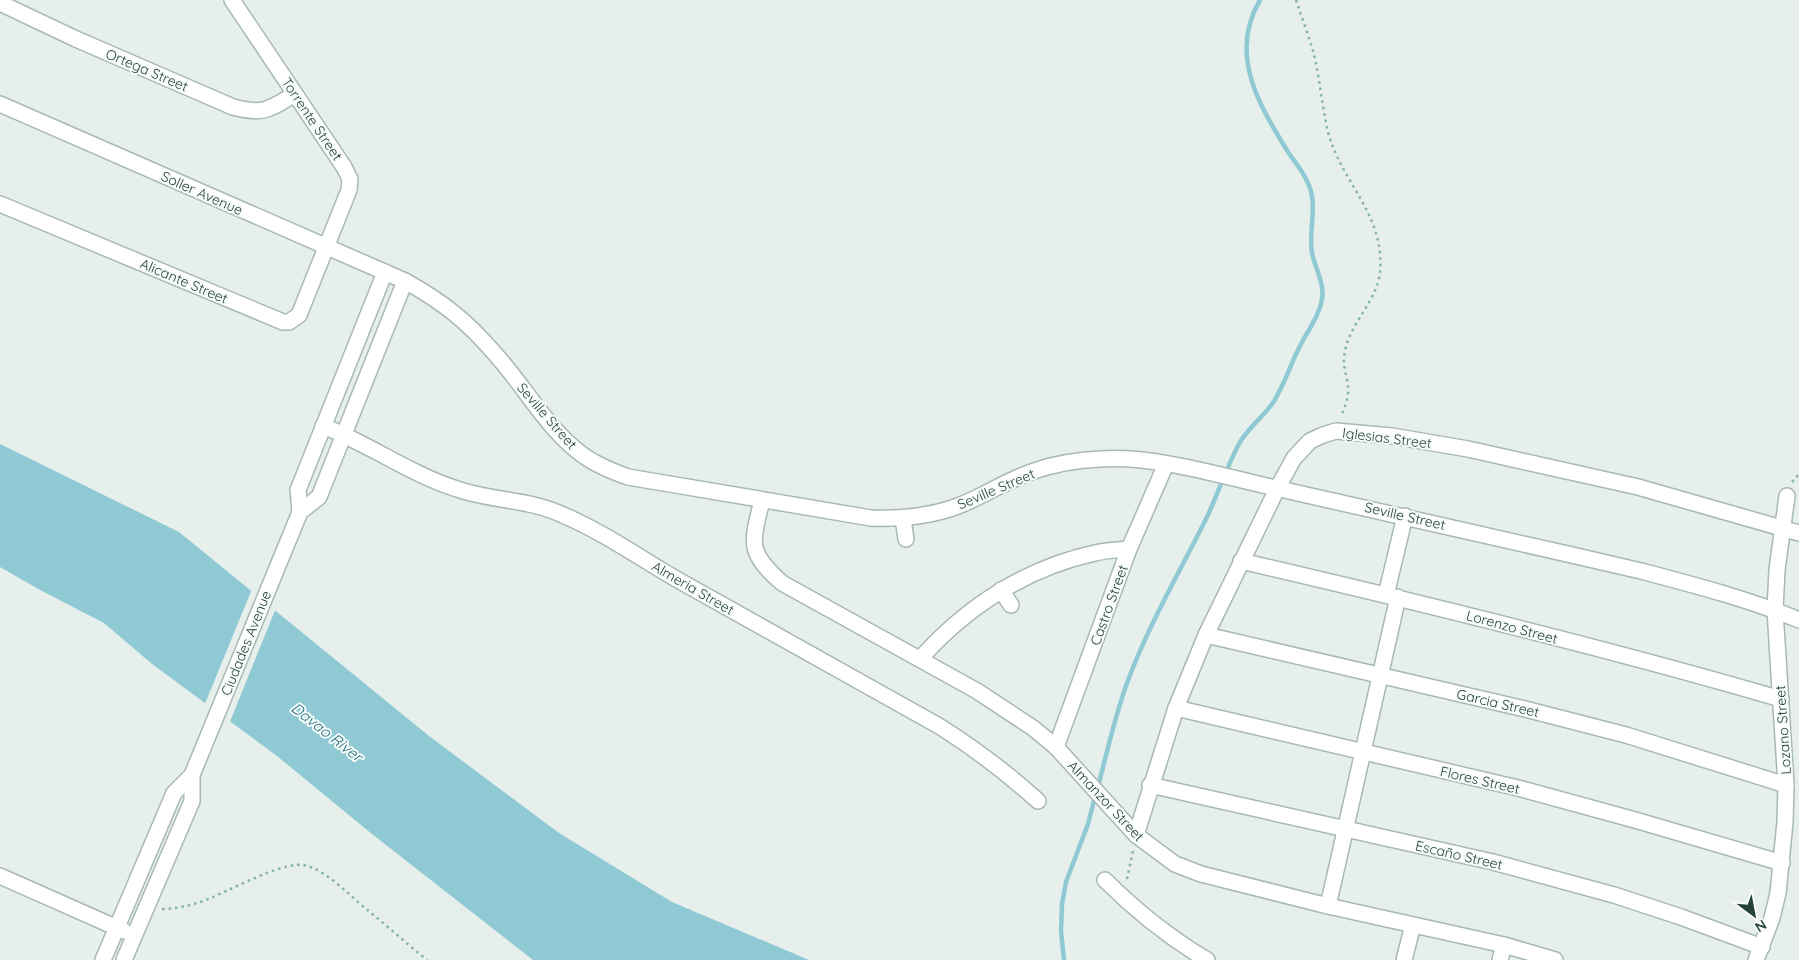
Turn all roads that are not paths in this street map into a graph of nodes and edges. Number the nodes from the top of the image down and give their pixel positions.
1 (232, 0) edge
2 (0, 3) edge
3 (295, 94) junction
4 (0, 104) edge
5 (0, 204) edge
6 (327, 247) junction
7 (385, 272) junction
8 (405, 281) junction
9 (323, 426) junction
10 (344, 434) junction
11 (1166, 464) junction
12 (1276, 489) junction
13 (1787, 496) dead end
14 (762, 500) junction
15 (298, 516) junction
16 (1405, 516) junction
17 (903, 519) junction
18 (1781, 528) junction
19 (1799, 533) edge
20 (906, 539) dead end
21 (1129, 549) junction
22 (1241, 561) junction
23 (1002, 590) junction
24 (1392, 596) junction
25 (1011, 605) dead end
26 (1775, 610) junction
27 (1799, 620) edge
28 (1206, 635) junction
29 (920, 659) junction
30 (1380, 675) junction
31 (1781, 699) junction
32 (1176, 708) junction
33 (1056, 747) junction
34 (1363, 752) junction
35 (193, 771) junction
36 (1150, 785) junction
37 (1786, 785) junction
38 (1038, 801) dead end
39 (1345, 829) junction
40 (1136, 836) junction
41 (1782, 863) junction
42 (0, 876) edge
43 (1104, 880) dead end
44 (1328, 906) junction
45 (1413, 925) junction
46 (117, 928) junction
47 (135, 935) junction
48 (1502, 953) edge
49 (1759, 954) edge
50 (103, 960) edge
51 (124, 960) edge
52 (1207, 960) edge
53 (1404, 960) edge
54 (1556, 960) edge

1 - 3 street, Torrente Street
2 - 3 street, Ortega Street
3 - 6 street, Torrente Street
4 - 6 street, Soller Avenue
5 - 6 street, Alicante Street
6 - 7 street, Soller Avenue
7 - 8 street, Soller Avenue
7 - 9 street, Ciudades Avenue
8 - 10 street, Ciudades Avenue
8 - 14 street, Seville Street
9 - 10 street, Almeria Street
9 - 15 street, Ciudades Avenue
10 - 15 street, Ciudades Avenue
10 - 38 street, Almeria Street
11 - 12 street, Seville Street
11 - 17 street, Seville Street
11 - 21 street, Castro Street
12 - 16 street, Seville Street
12 - 18 street, Iglesias Street
12 - 22 street, Iglesias Street
13 - 18 street, Lozano Street
14 - 17 street, Seville Street
14 - 29 street, Almanzor Street
15 - 35 street, Ciudades Avenue
16 - 24 street
16 - 26 street, Seville Street
17 - 20 street
18 - 19 street, Iglesias Street
18 - 26 street, Lozano Street
21 - 23 street
21 - 33 street, Castro Street
22 - 24 street, Lorenzo Street
22 - 28 street, Iglesias Street
23 - 25 street
23 - 29 street
24 - 30 street
24 - 31 street, Lorenzo Street
26 - 27 street, Seville Street
26 - 31 street, Lozano Street
28 - 30 street, Garcia Street
28 - 32 street, Iglesias Street
29 - 33 street, Almanzor Street
30 - 34 street
30 - 37 street, Garcia Street
31 - 37 street, Lozano Street
32 - 34 street, Flores Street
32 - 36 street, Iglesias Street
33 - 40 street, Almanzor Street
34 - 39 street
34 - 41 street, Flores Street
35 - 46 street, Ciudades Avenue
35 - 47 street, Ciudades Avenue
36 - 39 street, Escaño Street
36 - 40 street, Iglesias Street
37 - 41 street, Lozano Street
39 - 44 street
39 - 49 street, Escaño Street
40 - 44 street, Almanzor Street
41 - 49 street, Lozano Street
42 - 46 street
43 - 52 street
44 - 45 street, Almanzor Street
45 - 48 street, Almanzor Street
45 - 53 street
46 - 47 street
46 - 50 street, Ciudades Avenue
47 - 51 street, Ciudades Avenue
48 - 54 street, Almanzor Street

